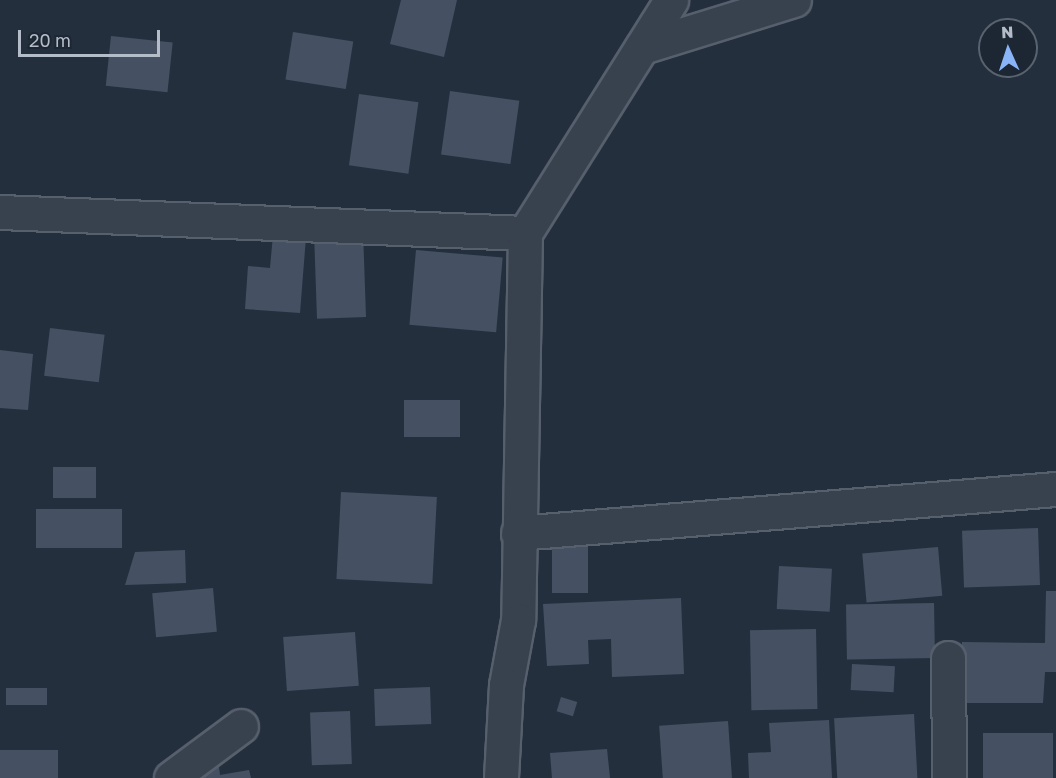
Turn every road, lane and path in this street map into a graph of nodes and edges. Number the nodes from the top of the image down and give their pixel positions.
1 (671, 0) edge
2 (794, 0) edge
3 (642, 47) junction
4 (0, 212) edge
5 (525, 233) junction
6 (1056, 489) edge
7 (518, 532) junction
8 (948, 658) dead end
9 (241, 726) dead end
10 (171, 778) edge
11 (501, 778) edge
12 (949, 778) edge

1 - 3 street
2 - 3 street
3 - 5 street
4 - 5 street
5 - 7 street
6 - 7 street
7 - 11 street
8 - 12 street
9 - 10 street

